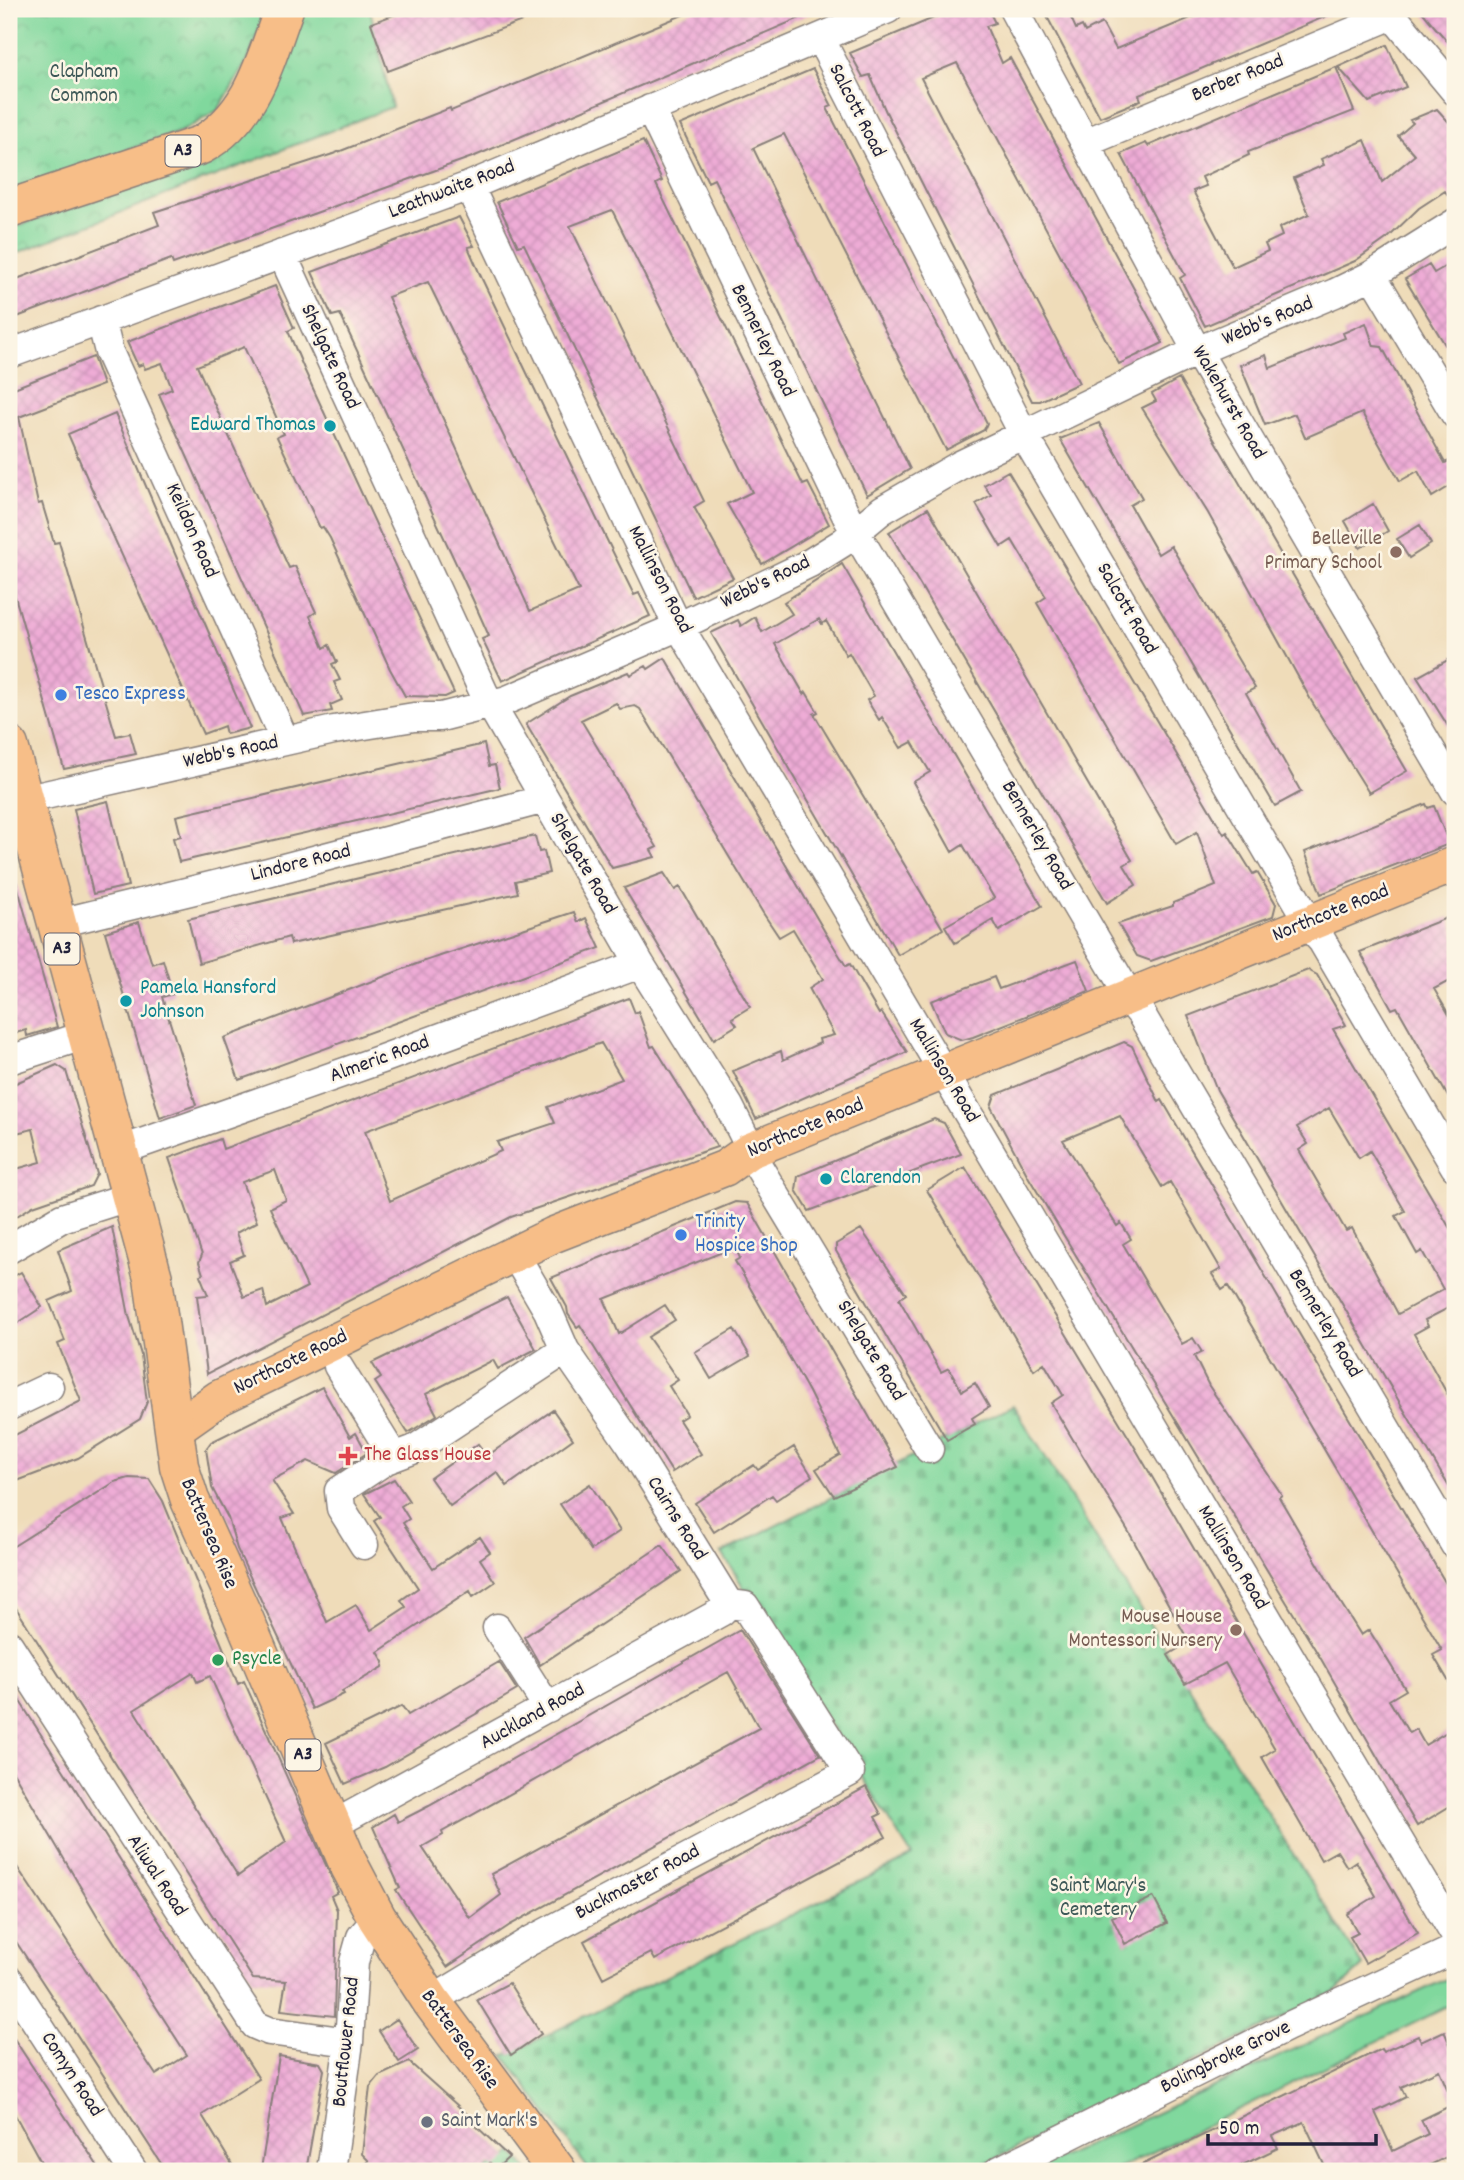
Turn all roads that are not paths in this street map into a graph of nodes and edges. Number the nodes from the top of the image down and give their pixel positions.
1 (284, 9) edge
2 (888, 9) edge
3 (1013, 9) edge
4 (1389, 11) edge
5 (820, 38) junction
6 (1455, 91) edge
7 (650, 109) junction
8 (1085, 143) junction
9 (469, 186) junction
10 (9, 209) edge
11 (1455, 223) edge
12 (282, 254) junction
13 (1372, 275) junction
14 (102, 320) junction
15 (1197, 351) junction
16 (9, 354) edge
17 (1455, 414) edge
18 (1023, 433) junction
19 (855, 531) junction
20 (680, 626) junction
21 (491, 705) junction
22 (285, 741) junction
23 (9, 746) edge
24 (1455, 791) edge
25 (545, 799) junction
26 (23, 800) junction
27 (1455, 864) edge
28 (55, 924) junction
29 (1307, 924) junction
30 (640, 964) junction
31 (1127, 997) junction
32 (86, 1035) junction
33 (9, 1060) edge
34 (942, 1073) junction
35 (119, 1151) junction
36 (748, 1151) junction
37 (1455, 1167) edge
38 (131, 1196) junction
39 (9, 1249) edge
40 (514, 1253) junction
41 (565, 1350) junction
42 (338, 1366) dead end
43 (50, 1387) dead end
44 (9, 1406) edge
45 (175, 1429) junction
46 (929, 1449) dead end
47 (394, 1457) junction
48 (364, 1545) dead end
49 (1455, 1545) edge
50 (729, 1604) junction
51 (497, 1628) dead end
52 (9, 1645) edge
53 (548, 1708) junction
54 (850, 1772) joint
55 (333, 1825) junction
56 (377, 1918) junction
57 (1455, 1935) edge
58 (1455, 1950) edge
59 (11, 1988) edge
60 (431, 2001) junction
61 (349, 2042) junction
62 (133, 2171) edge
63 (331, 2171) edge
64 (557, 2171) edge
65 (998, 2171) edge

1 - 10 highway, A3
2 - 5 street, Leathwaite Road
3 - 8 street, Wakehurst Road
4 - 6 street
4 - 8 street, Berber Road
5 - 7 street, Leathwaite Road
5 - 18 street, Salcott Road
7 - 9 street, Leathwaite Road
7 - 19 street, Bennerley Road
8 - 15 street, Wakehurst Road
9 - 12 street, Leathwaite Road
9 - 20 street, Mallinson Road
11 - 13 street, Webb's Road
12 - 14 street, Leathwaite Road
12 - 21 street, Shelgate Road
13 - 15 street, Webb's Road
13 - 17 street
14 - 16 street, Leathwaite Road
14 - 22 street, Keildon Road
15 - 18 street, Webb's Road
15 - 24 street, Wakehurst Road
18 - 19 street, Webb's Road
18 - 29 street, Salcott Road
19 - 20 street, Webb's Road
19 - 31 street, Bennerley Road
20 - 21 street, Webb's Road
20 - 34 street, Mallinson Road
21 - 22 street, Webb's Road
21 - 25 street, Shelgate Road
22 - 26 street, Webb's Road
23 - 26 highway, Battersea Rise / A3
25 - 28 street, Lindore Road
25 - 30 street, Shelgate Road
26 - 28 highway, Battersea Rise / A3
27 - 29 main road, Northcote Road
28 - 32 highway, Battersea Rise / A3
29 - 31 main road, Northcote Road
29 - 37 street, Salcott Road
30 - 35 street, Almeric Road
30 - 36 street, Shelgate Road
31 - 34 main road, Northcote Road
31 - 49 street, Bennerley Road
32 - 33 street
32 - 35 highway, Battersea Rise / A3
34 - 36 main road, Northcote Road
34 - 57 street, Mallinson Road
35 - 38 highway, Battersea Rise / A3
36 - 40 main road, Northcote Road
36 - 46 street, Shelgate Road
38 - 39 street
38 - 45 highway, Battersea Rise / A3
40 - 41 street, Cairns Road
40 - 45 main road, Northcote Road
41 - 47 street
41 - 50 street, Cairns Road
42 - 47 street
43 - 44 street
45 - 55 highway, Battersea Rise / A3
47 - 48 street
50 - 53 street, Auckland Road
50 - 54 street, Cairns Road
51 - 53 street
52 - 61 street, Aliwal Road
53 - 55 street, Auckland Road
54 - 60 street, Buckmaster Road
55 - 56 highway, Battersea Rise / A3
56 - 60 highway, Battersea Rise / A3
56 - 61 street, Boutflower Road
58 - 65 street, Bolingbroke Grove
59 - 62 street, Comyn Road
60 - 64 highway, Battersea Rise / A3
61 - 63 street, Boutflower Road

